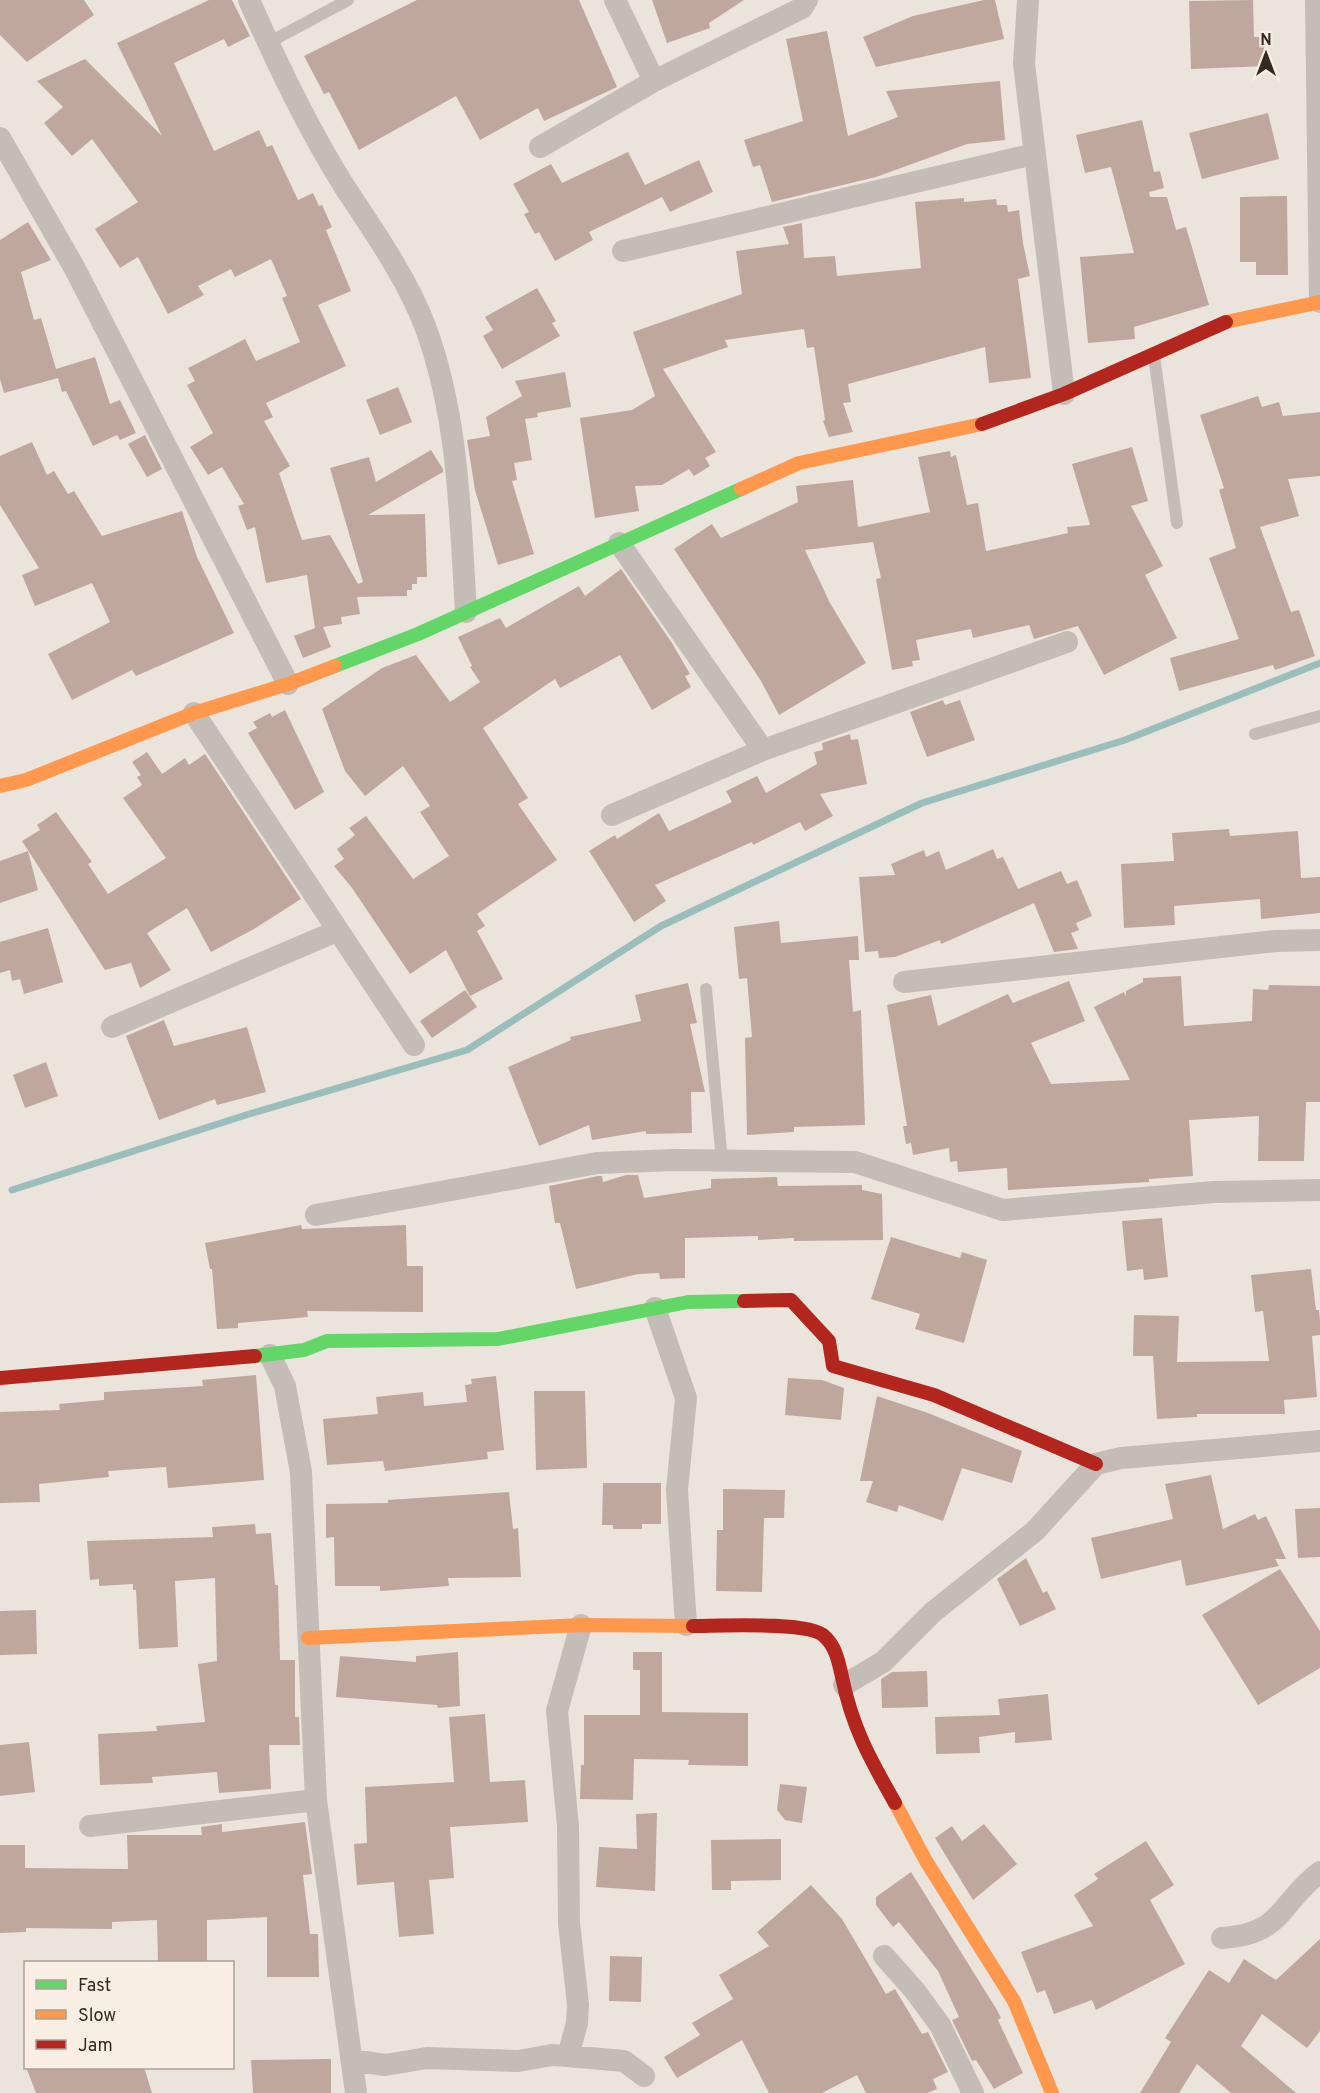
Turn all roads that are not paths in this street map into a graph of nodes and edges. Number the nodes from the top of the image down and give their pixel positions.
1 (249, 0) edge
2 (348, 0) edge
3 (615, 0) edge
4 (807, 0) edge
5 (1028, 0) edge
6 (1316, 0) edge
7 (268, 43) junction
8 (654, 81) junction
9 (0, 138) edge
10 (540, 147) dead end
11 (1034, 154) junction
12 (623, 251) dead end
13 (1320, 302) edge
14 (1154, 354) junction
15 (1064, 394) junction
16 (1177, 523) dead end
17 (619, 543) junction
18 (466, 612) junction
19 (1067, 642) dead end
20 (288, 684) junction
21 (194, 713) junction
22 (1320, 717) edge
23 (1255, 734) dead end
24 (763, 750) junction
25 (0, 786) edge
26 (612, 815) dead end
27 (338, 931) junction
28 (1320, 939) edge
29 (904, 982) dead end
30 (706, 989) dead end
31 (112, 1027) dead end
32 (414, 1045) dead end
33 (722, 1161) junction
34 (1320, 1190) edge
35 (316, 1215) dead end
36 (655, 1308) junction
37 (270, 1355) junction
38 (0, 1378) edge
39 (1320, 1440) edge
40 (1096, 1464) junction
41 (581, 1625) junction
42 (686, 1625) junction
43 (308, 1638) junction
44 (844, 1685) junction
45 (316, 1800) junction
46 (90, 1826) dead end
47 (1320, 1872) edge
48 (1222, 1938) dead end
49 (884, 1956) dead end
50 (568, 2056) junction
51 (352, 2060) junction
52 (644, 2076) dead end
53 (356, 2093) edge
54 (974, 2093) edge
55 (1050, 2093) edge

1 - 7 street
2 - 7 lane
3 - 8 street
4 - 8 street
5 - 11 street
6 - 13 street
7 - 18 street
8 - 10 street
9 - 20 street
11 - 12 street
11 - 15 street
13 - 14 street
14 - 15 street
14 - 16 lane
15 - 17 street
17 - 18 street
17 - 24 street
18 - 20 street
19 - 24 street
20 - 21 street
21 - 25 street
21 - 27 street
22 - 23 lane
24 - 26 street
27 - 31 street
27 - 32 street
28 - 29 street
30 - 33 lane
33 - 34 street
33 - 35 street
36 - 37 street
36 - 40 street
36 - 42 street
37 - 38 street
37 - 43 street
39 - 40 street
40 - 44 street
41 - 42 street
41 - 43 street
41 - 50 street
42 - 44 street
43 - 45 street
44 - 55 street
45 - 46 street
45 - 51 street
47 - 48 street
49 - 54 street
50 - 51 street
50 - 52 street
51 - 53 street

